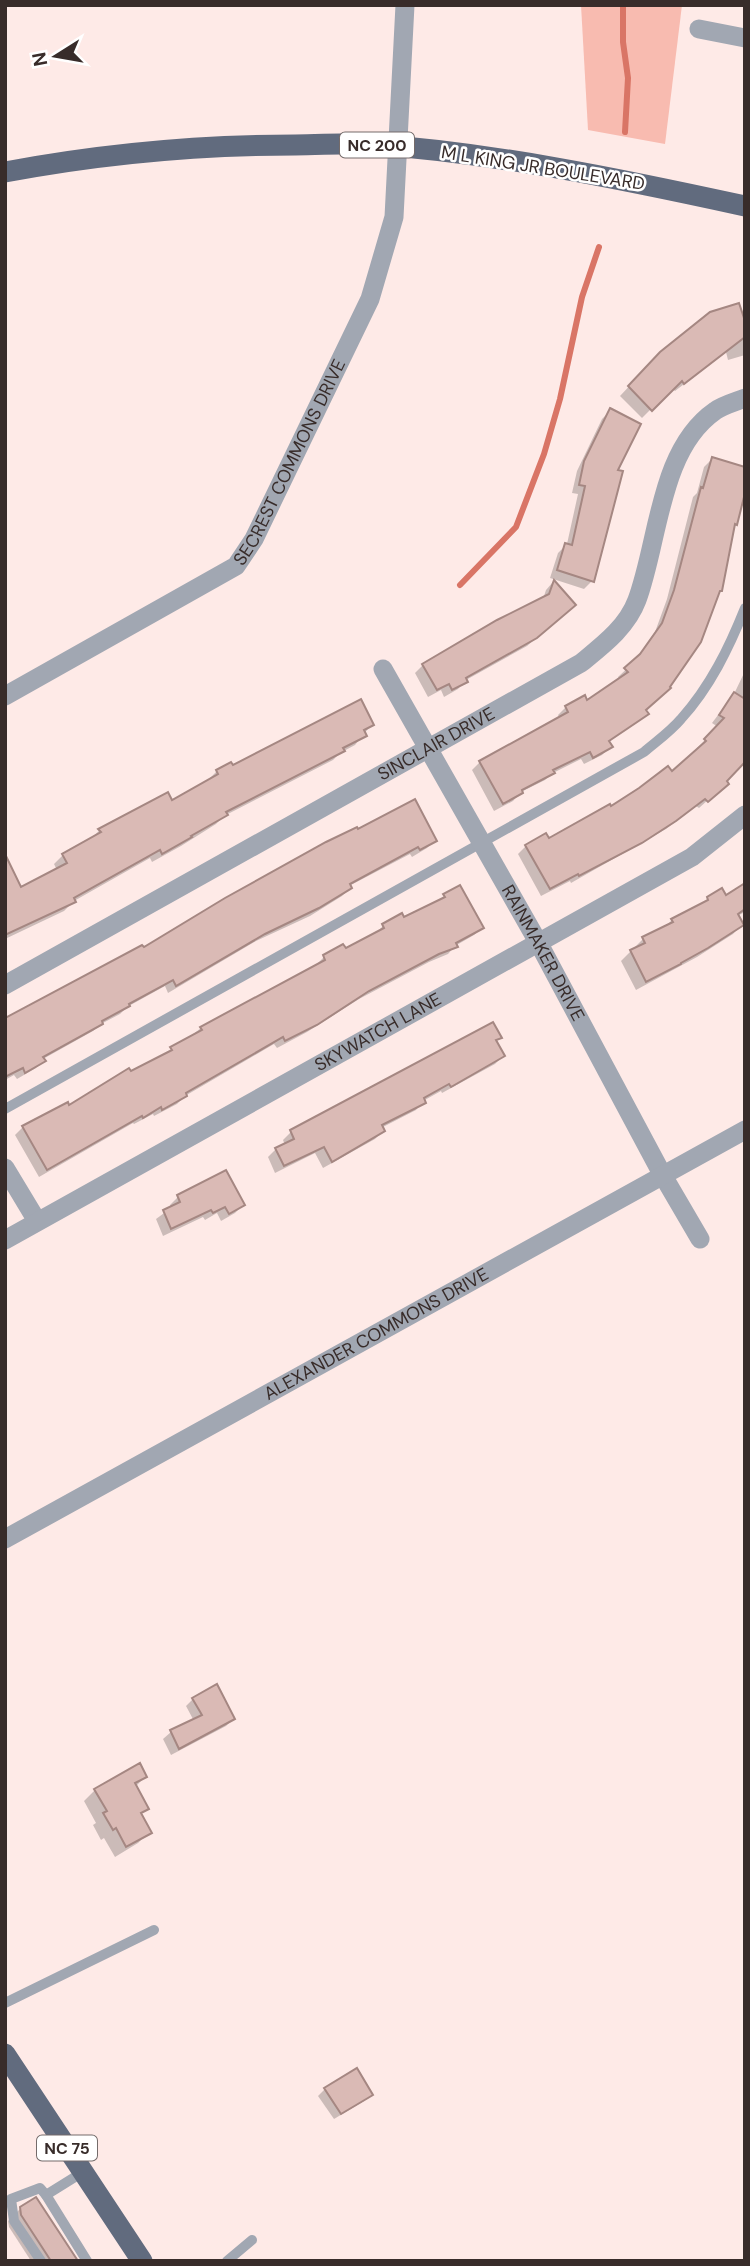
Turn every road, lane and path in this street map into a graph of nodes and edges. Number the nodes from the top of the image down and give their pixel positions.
1 (405, 5) edge
2 (699, 29) dead end
3 (745, 38) edge
4 (396, 147) junction
5 (5, 172) edge
6 (745, 206) edge
7 (745, 398) edge
8 (745, 608) edge
9 (383, 669) dead end
10 (5, 696) edge
11 (428, 749) junction
12 (745, 815) edge
13 (483, 845) junction
14 (538, 942) junction
15 (5, 985) edge
16 (5, 1110) edge
17 (745, 1130) edge
18 (5, 1168) edge
19 (662, 1174) junction
20 (37, 1222) junction
21 (700, 1239) dead end
22 (5, 1240) edge
23 (5, 1539) edge
24 (154, 1930) dead end
25 (5, 2004) edge
26 (5, 2054) edge
27 (83, 2172) junction
28 (46, 2195) junction
29 (252, 2240) dead end
30 (41, 2261) edge
31 (87, 2261) edge
32 (142, 2261) edge
33 (227, 2261) edge

1 - 4 street, SECREST COMMONS DRIVE
2 - 3 street
4 - 5 main road, M L KING JR BOULEVARD / NC 200
4 - 6 main road, M L KING JR BOULEVARD / NC 200
4 - 10 street, SECREST COMMONS DRIVE
7 - 11 street, SINCLAIR DRIVE
8 - 13 lane
9 - 11 street, RAINMAKER DRIVE
11 - 13 street, RAINMAKER DRIVE
11 - 15 street, SINCLAIR DRIVE
12 - 14 street, SKYWATCH LANE
13 - 14 street, RAINMAKER DRIVE
13 - 16 lane
14 - 19 street, RAINMAKER DRIVE
14 - 20 street, SKYWATCH LANE
17 - 19 street, ALEXANDER COMMONS DRIVE
18 - 20 street
19 - 21 street, RAINMAKER DRIVE
19 - 23 street, ALEXANDER COMMONS DRIVE
20 - 22 street, SKYWATCH LANE
24 - 25 lane
26 - 27 main road, NC 75
27 - 28 lane
27 - 32 main road, NC 75
28 - 30 lane
28 - 31 lane
29 - 33 lane

